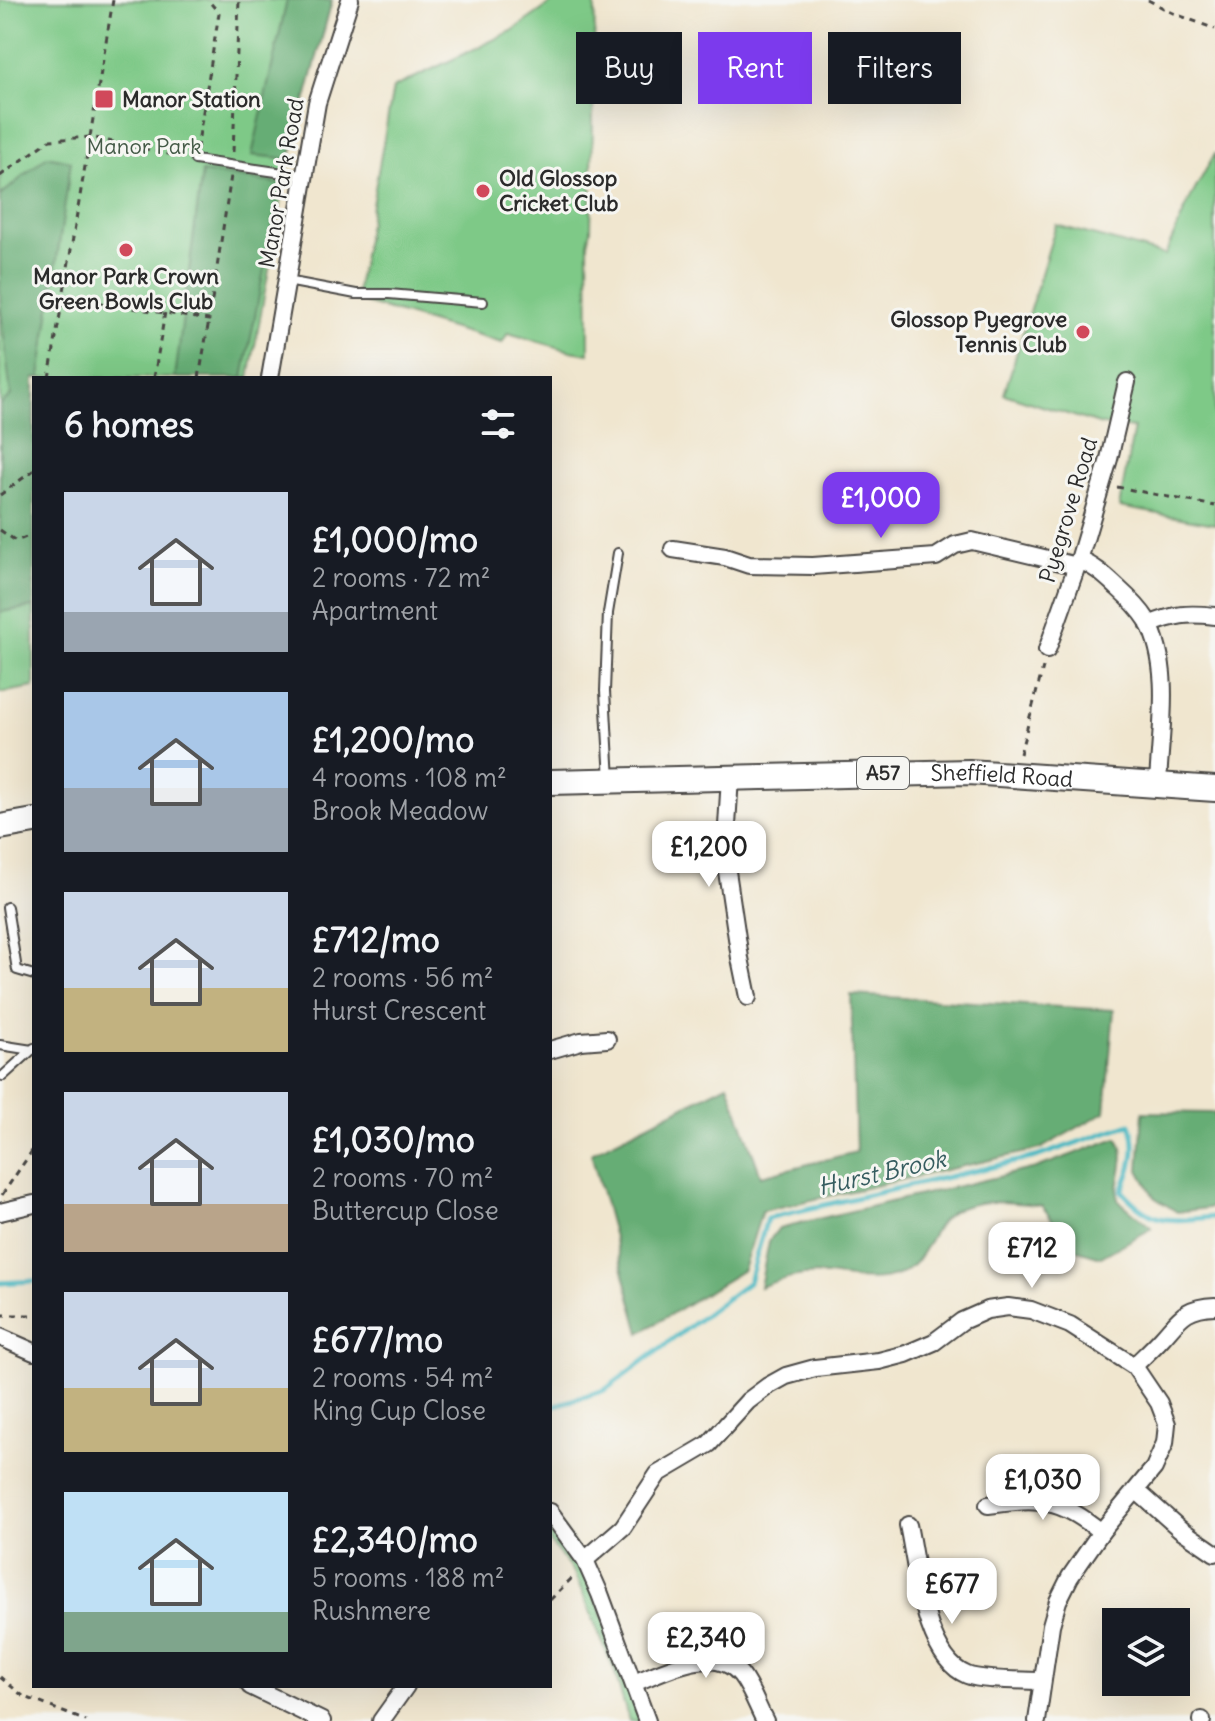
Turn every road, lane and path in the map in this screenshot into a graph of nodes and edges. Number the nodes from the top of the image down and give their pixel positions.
1 (113, 0) edge
2 (208, 0) edge
3 (239, 0) edge
4 (350, 0) edge
5 (1148, 0) edge
6 (1215, 29) edge
7 (90, 137) junction
8 (195, 160) junction
9 (233, 165) junction
10 (0, 176) edge
11 (305, 176) junction
12 (287, 281) junction
13 (63, 297) junction
14 (483, 302) dead end
15 (165, 312) junction
16 (209, 320) junction
17 (49, 376) edge
18 (154, 376) edge
19 (199, 376) edge
20 (270, 376) edge
21 (1127, 382) dead end
22 (32, 471) edge
23 (1100, 484) junction
24 (0, 495) edge
25 (1215, 506) edge
26 (0, 530) edge
27 (32, 535) edge
28 (704, 535) dead end
29 (673, 549) dead end
30 (618, 553) dead end
31 (701, 554) junction
32 (1078, 563) junction
33 (1215, 616) edge
34 (1149, 625) junction
35 (1047, 650) joint
36 (1015, 773) junction
37 (730, 777) junction
38 (610, 780) junction
39 (552, 782) edge
40 (1158, 784) junction
41 (1215, 789) edge
42 (32, 821) edge
43 (0, 827) edge
44 (7, 907) dead end
45 (32, 974) edge
46 (748, 997) dead end
47 (607, 1039) dead end
48 (0, 1045) edge
49 (32, 1049) edge
50 (552, 1049) edge
51 (32, 1050) edge
52 (3, 1076) dead end
53 (32, 1151) edge
54 (0, 1199) edge
55 (32, 1204) edge
56 (0, 1212) edge
57 (1215, 1306) edge
58 (0, 1315) edge
59 (32, 1315) edge
60 (0, 1337) edge
61 (32, 1351) edge
62 (1134, 1366) junction
63 (1137, 1491) junction
64 (988, 1505) dead end
65 (552, 1515) edge
66 (908, 1525) dead end
67 (1101, 1532) junction
68 (1215, 1553) edge
69 (585, 1560) junction
70 (575, 1575) dead end
71 (552, 1598) edge
72 (0, 1677) edge
73 (1041, 1681) junction
74 (634, 1683) junction
75 (254, 1688) edge
76 (405, 1688) edge
77 (86, 1721) edge
78 (322, 1721) edge
79 (381, 1721) edge
80 (647, 1721) edge
81 (765, 1721) edge
82 (1037, 1721) edge

1 - 7 path
2 - 8 path
3 - 9 path
4 - 11 street, Manor Park Road
5 - 6 path
7 - 8 path
7 - 10 path
7 - 13 path
8 - 9 lane
9 - 11 lane
9 - 16 path
11 - 12 street, Manor Park Road
12 - 14 lane
12 - 20 street, Manor Park Road
13 - 15 path
13 - 17 path
15 - 16 path
15 - 18 path
16 - 19 path
21 - 23 street, Pyegrove Road
22 - 24 path
23 - 25 path
23 - 32 street, Pyegrove Road
26 - 27 path
28 - 31 street
29 - 31 street
30 - 38 lane
31 - 32 street
32 - 34 street
32 - 35 street, Pyegrove Road
33 - 34 street
34 - 40 street
35 - 36 path
36 - 37 main road, Sheffield Road / A57
36 - 40 main road, Sheffield Road / A57
37 - 38 main road, Sheffield Road / A57
37 - 46 street
38 - 39 main road, Sheffield Road / A57
40 - 41 main road, Sheffield Road / A57
42 - 43 main road
44 - 45 lane
47 - 50 street
48 - 49 lane
51 - 52 lane
53 - 54 path
55 - 56 street
57 - 62 street
58 - 59 path
60 - 61 street
62 - 63 street
62 - 69 street
63 - 67 street
63 - 68 street
64 - 67 street
65 - 69 street
66 - 73 street
67 - 73 street
69 - 74 street
70 - 71 path
72 - 77 path
73 - 82 street
74 - 80 street
74 - 81 street
75 - 78 street
76 - 79 street

